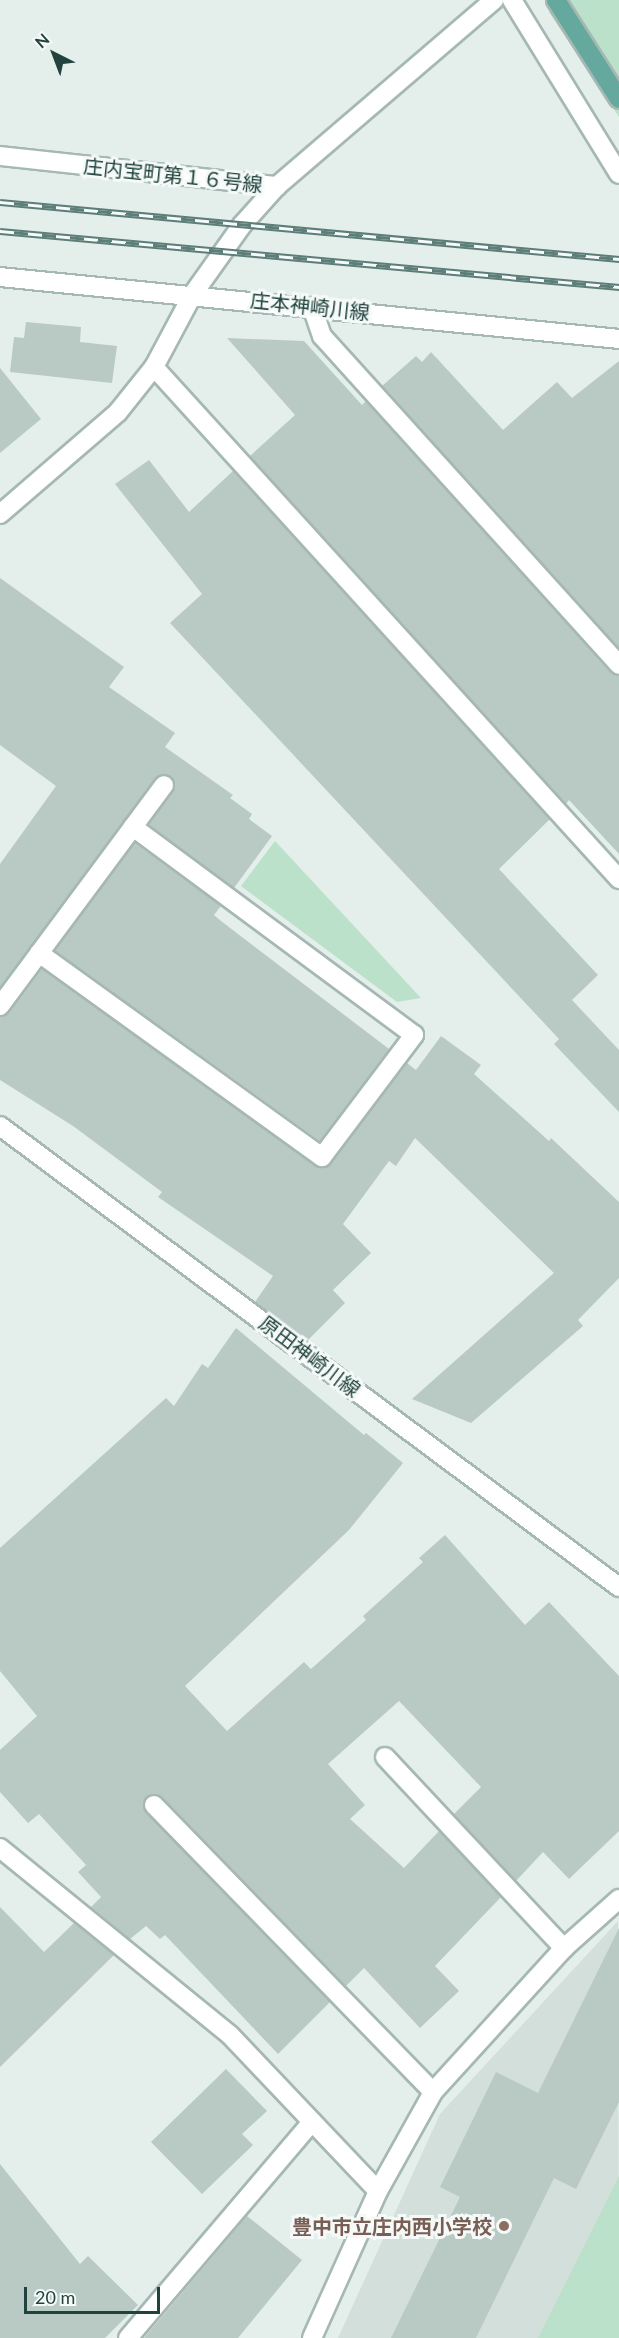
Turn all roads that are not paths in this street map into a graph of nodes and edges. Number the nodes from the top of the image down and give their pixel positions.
1 (494, 0) edge
2 (512, 0) edge
3 (556, 0) edge
4 (619, 99) edge
5 (0, 156) edge
6 (619, 174) edge
7 (277, 186) junction
8 (0, 277) edge
9 (193, 294) junction
10 (312, 307) junction
11 (619, 339) edge
12 (154, 367) junction
13 (0, 514) edge
14 (619, 665) edge
15 (164, 785) dead end
16 (133, 827) junction
17 (619, 879) edge
18 (39, 953) junction
19 (0, 1006) edge
20 (0, 1126) edge
21 (619, 1587) edge
22 (385, 1756) dead end
23 (154, 1806) dead end
24 (0, 1848) edge
25 (619, 1899) edge
26 (564, 1948) junction
27 (433, 2092) junction
28 (312, 2122) junction
29 (378, 2191) junction
30 (128, 2338) edge
31 (312, 2338) edge

1 - 7 street, 庄内宝町第１６号線
2 - 6 street
3 - 4 main road
5 - 7 street, 庄内宝町第１６号線
7 - 9 street
8 - 9 street, 庄本神崎川線
9 - 10 street, 庄本神崎川線
9 - 12 street
10 - 11 street, 庄本神崎川線
10 - 14 street
12 - 13 street
12 - 17 street
15 - 16 street
16 - 18 street
16 - 18 street
18 - 19 street
20 - 21 street, 原田神崎川線
22 - 26 street
23 - 27 street
24 - 28 street
25 - 26 street
26 - 27 street
27 - 29 street
28 - 29 street
28 - 30 street
29 - 31 street

